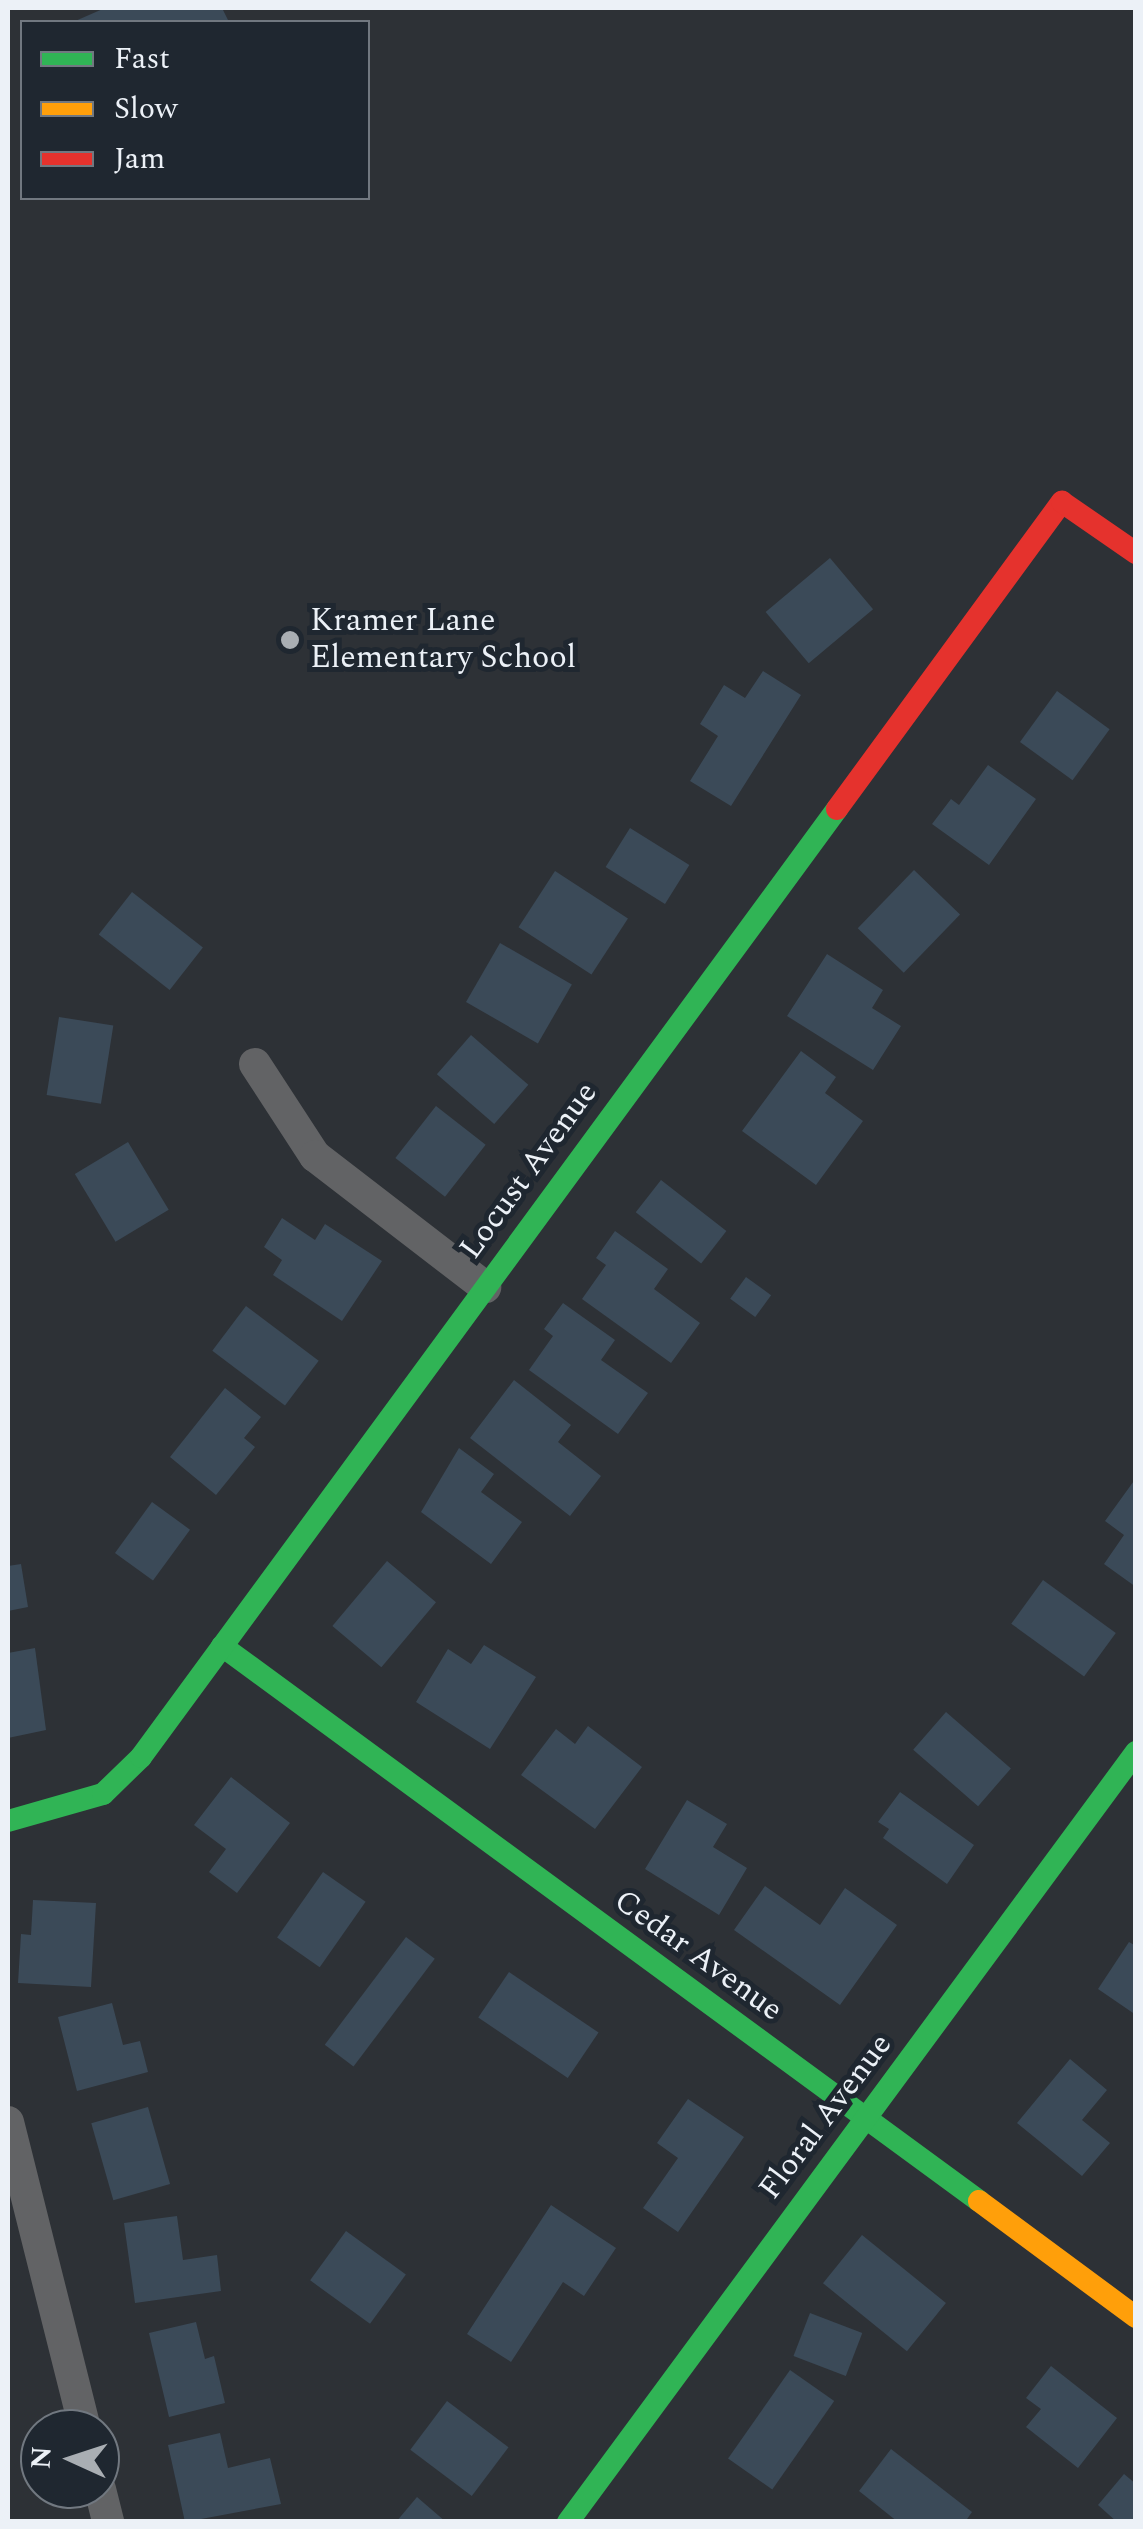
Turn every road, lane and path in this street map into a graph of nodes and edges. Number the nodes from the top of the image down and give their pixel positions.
1 (1136, 552) edge
2 (255, 1064) dead end
3 (485, 1286) junction
4 (222, 1646) junction
5 (1136, 1752) edge
6 (8, 1821) edge
7 (866, 2120) junction
8 (8, 2122) edge
9 (1136, 2317) edge
10 (80, 2409) edge
11 (568, 2522) edge

1 - 3 street, Locust Avenue
2 - 3 street
3 - 4 street, Locust Avenue
4 - 6 street, Locust Avenue
4 - 7 street, Cedar Avenue
5 - 7 street, Floral Avenue
7 - 9 street, Cedar Avenue
7 - 11 street, Floral Avenue
8 - 10 street

